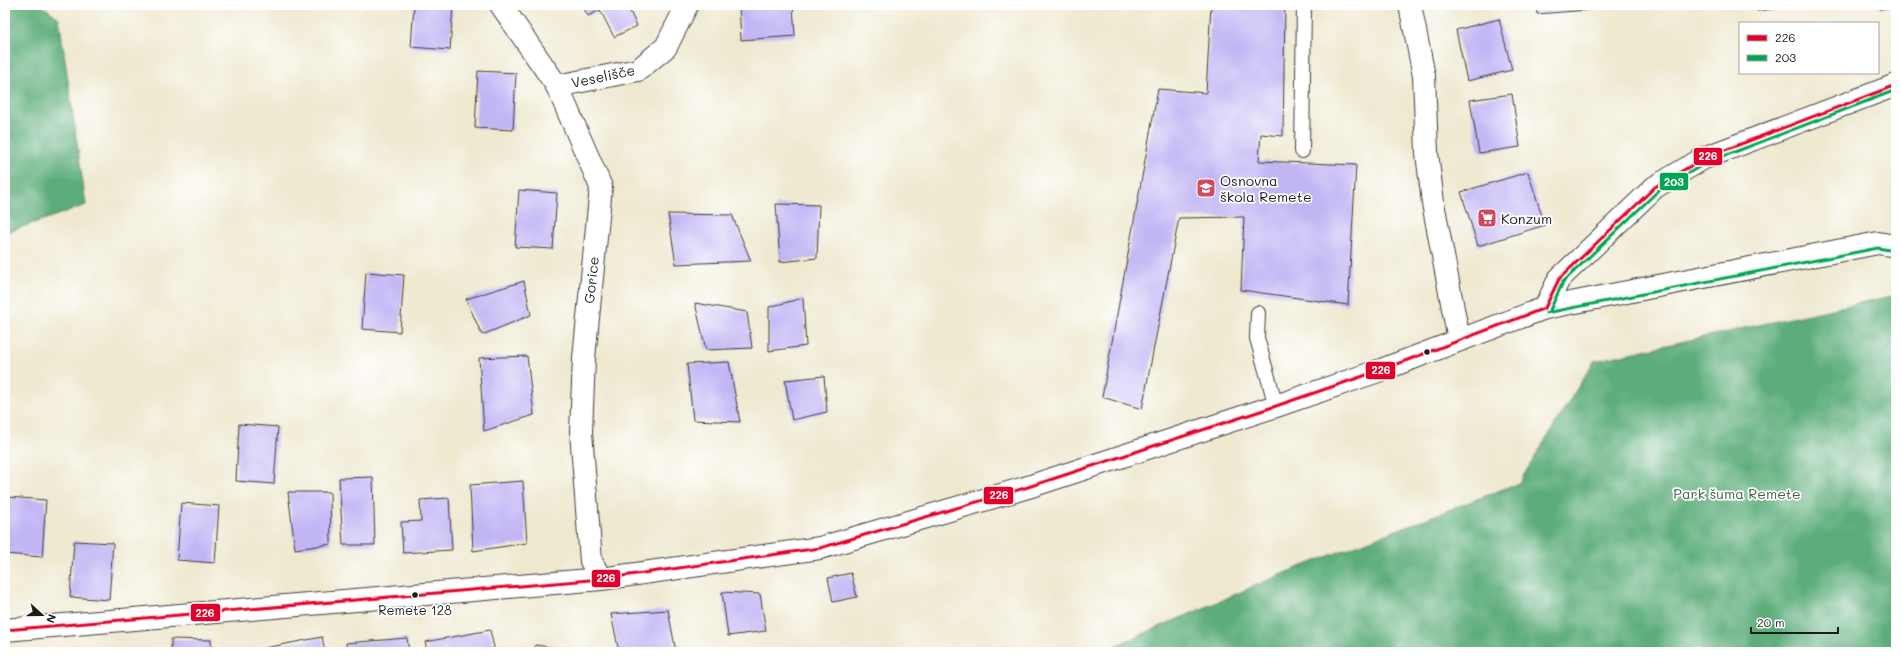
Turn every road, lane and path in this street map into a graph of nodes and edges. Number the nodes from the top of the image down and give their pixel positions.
1 (501, 5) edge
2 (687, 5) edge
3 (1304, 5) edge
4 (1410, 5) edge
5 (1896, 85) edge
6 (557, 86) junction
7 (1302, 151) dead end
8 (1896, 246) edge
9 (1545, 308) junction
10 (1258, 313) dead end
11 (1459, 340) junction
12 (1276, 406) junction
13 (601, 579) junction
14 (5, 630) edge

1 - 6 street, Gorice
2 - 6 street, Veselišče
3 - 7 lane
4 - 11 street
5 - 9 street
6 - 13 street, Gorice
8 - 9 street
9 - 11 street
10 - 12 lane
11 - 12 street
12 - 13 street
13 - 14 street

